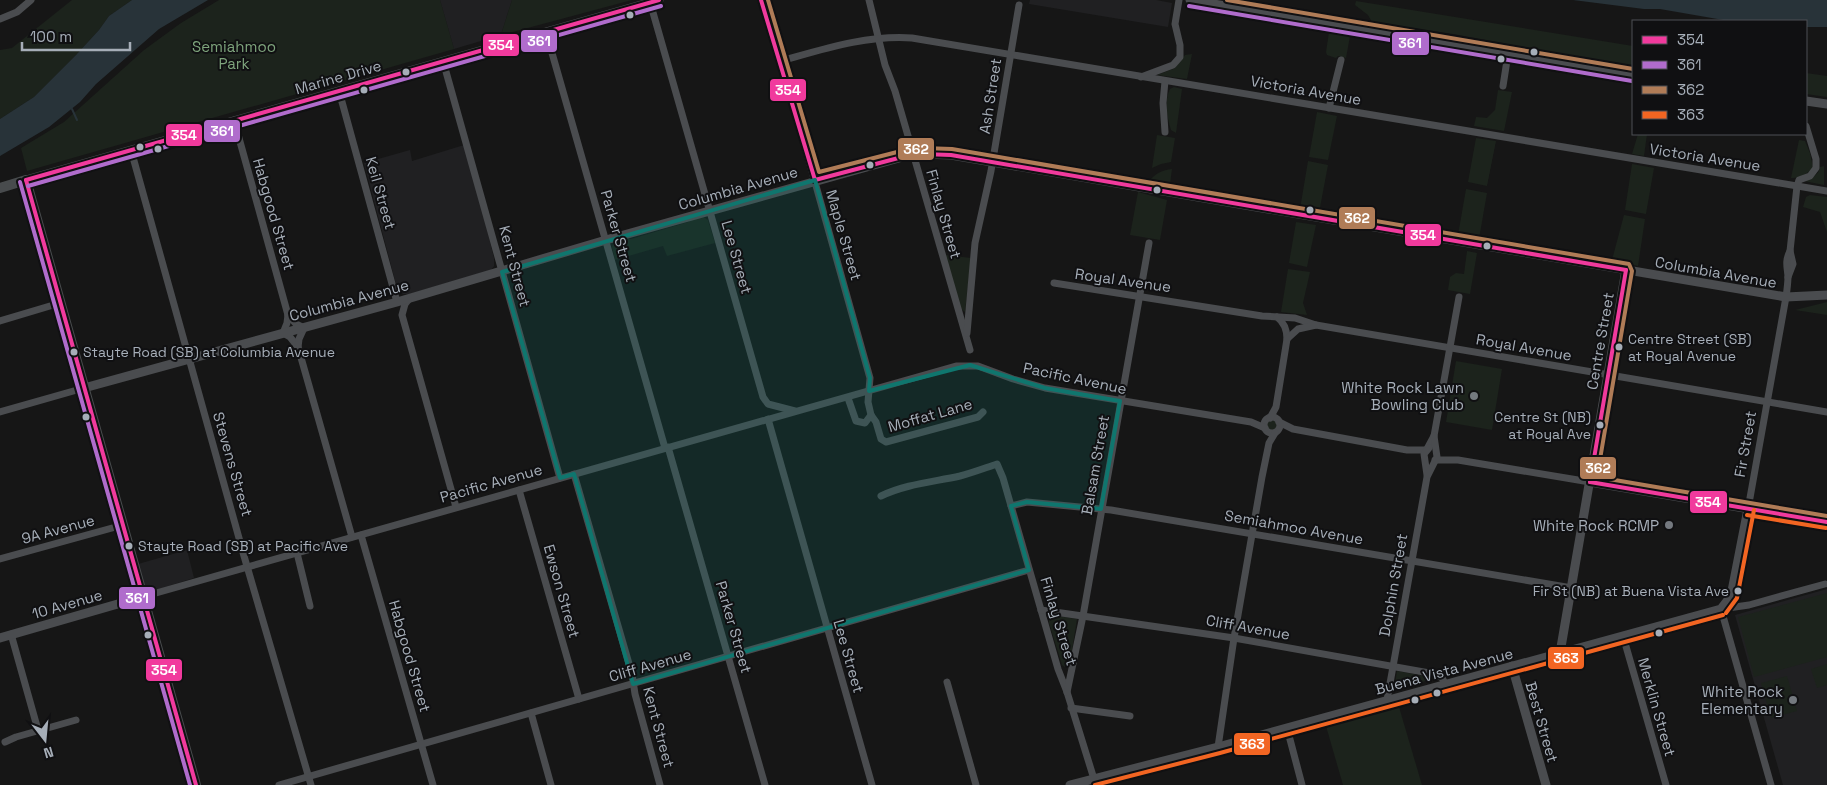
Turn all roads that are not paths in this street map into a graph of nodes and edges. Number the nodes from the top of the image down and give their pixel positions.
1 (31, 0) edge
2 (762, 0) edge
3 (869, 0) edge
4 (1179, 0) edge
5 (1190, 0) edge
6 (655, 1) edge
7 (1018, 5) dead end
8 (0, 19) edge
9 (546, 32) junction
10 (878, 37) junction
11 (1508, 54) junction
12 (1010, 55) junction
13 (1341, 60) dead end
14 (443, 61) junction
15 (781, 61) junction
16 (1632, 75) edge
17 (1141, 77) junction
18 (1165, 81) junction
19 (1503, 86) dead end
20 (339, 91) junction
21 (1807, 101) edge
22 (1827, 104) edge
23 (1329, 108) junction
24 (234, 120) junction
25 (1807, 129) edge
26 (1165, 132) dead end
27 (130, 150) junction
28 (913, 155) junction
29 (993, 161) junction
30 (26, 180) junction
31 (814, 180) junction
32 (1797, 186) junction
33 (0, 188) edge
34 (1827, 191) edge
35 (710, 210) junction
36 (606, 240) junction
37 (1149, 243) dead end
38 (1626, 270) junction
39 (502, 272) junction
40 (1054, 283) dead end
41 (1827, 295) edge
42 (1459, 296) dead end
43 (1786, 297) junction
44 (410, 298) junction
45 (1139, 298) junction
46 (397, 302) junction
47 (60, 303) junction
48 (386, 305) junction
49 (288, 315) junction
50 (402, 316) junction
51 (1276, 317) junction
52 (0, 321) edge
53 (1316, 325) junction
54 (304, 328) junction
55 (283, 332) junction
56 (966, 338) junction
57 (1287, 339) junction
58 (298, 348) junction
59 (1449, 348) junction
60 (970, 350) dead end
61 (189, 359) junction
62 (1608, 375) junction
63 (84, 388) junction
64 (868, 392) junction
65 (848, 398) junction
66 (1120, 401) junction
67 (1767, 402) junction
68 (0, 412) edge
69 (796, 412) junction
70 (983, 412) dead end
71 (1827, 412) edge
72 (871, 415) junction
73 (768, 419) junction
74 (1274, 419) junction
75 (1250, 422) junction
76 (1265, 429) junction
77 (1294, 429) junction
78 (1276, 432) junction
79 (1434, 436) junction
80 (1269, 443) junction
81 (666, 448) junction
82 (1436, 451) junction
83 (1426, 454) junction
84 (1435, 460) junction
85 (1458, 460) junction
86 (574, 474) junction
87 (1428, 475) junction
88 (560, 478) junction
89 (1590, 482) junction
90 (519, 490) junction
91 (881, 496) dead end
92 (1011, 506) junction
93 (456, 507) junction
94 (1101, 509) junction
95 (1748, 509) junction
96 (1827, 522) edge
97 (122, 525) junction
98 (1252, 533) junction
99 (361, 535) junction
100 (352, 537) junction
101 (297, 553) junction
102 (0, 559) edge
103 (1412, 561) junction
104 (248, 567) junction
105 (1029, 570) junction
106 (1826, 584) dead end
107 (1572, 588) junction
108 (142, 597) junction
109 (310, 606) dead end
110 (1721, 609) junction
111 (1041, 610) junction
112 (1083, 616) junction
113 (827, 629) junction
114 (11, 634) junction
115 (1623, 636) junction
116 (0, 638) edge
117 (1234, 638) junction
118 (1560, 653) junction
119 (728, 657) junction
120 (1512, 666) junction
121 (1393, 668) junction
122 (947, 682) dead end
123 (634, 684) junction
124 (1446, 684) junction
125 (1067, 692) junction
126 (579, 699) junction
127 (1387, 700) junction
128 (1071, 708) junction
129 (531, 713) junction
130 (1130, 716) dead end
131 (76, 720) dead end
132 (1287, 728) junction
133 (38, 730) junction
134 (5, 742) dead end
135 (422, 745) junction
136 (1218, 747) junction
137 (309, 776) junction
138 (1095, 782) edge
139 (196, 785) edge
140 (279, 785) edge
141 (311, 785) edge
142 (433, 785) edge
143 (551, 785) edge
144 (660, 785) edge
145 (765, 785) edge
146 (872, 785) edge
147 (976, 785) edge
148 (1070, 785) edge
149 (1302, 785) edge
150 (1546, 785) edge
151 (1666, 785) edge
152 (1771, 785) edge

1 - 8 street
2 - 15 street, Maple Street
3 - 10 street, Finlay Street
4 - 17 street
5 - 11 street
6 - 9 street, Marine Drive
6 - 35 street, Lee Street
7 - 12 street, Ash Street
9 - 14 street, Marine Drive
9 - 36 street, Parker Street
10 - 12 street, Victoria Avenue
10 - 15 street, Victoria Avenue
10 - 28 street, Finlay Street
11 - 16 street
11 - 19 street
12 - 17 street, Victoria Avenue
12 - 29 street, Ash Street
13 - 23 street
14 - 20 street, Marine Drive
14 - 39 street, Kent Street
15 - 31 street, Maple Street
17 - 18 street, Victoria Avenue
18 - 23 street, Victoria Avenue
18 - 26 street
20 - 24 street, Marine Drive
20 - 46 street, Keil Street
21 - 22 street
23 - 32 street, Victoria Avenue
24 - 27 street, Marine Drive
24 - 49 street, Habgood Street
25 - 32 street
27 - 30 street, Marine Drive
27 - 61 street, Stevens Street
28 - 29 street, Columbia Avenue
28 - 31 street, Columbia Avenue
28 - 56 street, Finlay Street
29 - 38 street, Columbia Avenue
29 - 56 street, Ash Street
30 - 33 main road
30 - 47 main road
31 - 35 street, Columbia Avenue
31 - 64 street, Maple Street
32 - 34 street, Victoria Avenue
32 - 43 street, Fir Street
35 - 36 street, Columbia Avenue
35 - 69 street, Lee Street
36 - 39 street, Columbia Avenue
36 - 81 street, Parker Street
37 - 45 street, Balsam Street
38 - 43 street, Columbia Avenue
38 - 62 street, Centre Street
39 - 44 street, Columbia Avenue
39 - 88 street, Kent Street
40 - 45 street, Royal Avenue
41 - 43 street, Columbia Avenue
42 - 59 street
43 - 67 street, Fir Street
44 - 46 street, Columbia Avenue
44 - 50 street
45 - 51 street, Royal Avenue
45 - 66 street, Balsam Street
46 - 48 street, Columbia Avenue
47 - 52 street
47 - 63 main road
48 - 50 street
48 - 54 street, Columbia Avenue
49 - 54 street
49 - 55 street
50 - 93 street
51 - 53 street, Royal Avenue
51 - 57 street
53 - 57 street
53 - 59 street, Royal Avenue
54 - 55 street, Columbia Avenue
54 - 58 street
55 - 58 street
55 - 61 street, Columbia Avenue
56 - 60 street, Finlay Street
57 - 74 street
58 - 100 street
59 - 62 street, Royal Avenue
59 - 79 street
61 - 63 street, Columbia Avenue
61 - 104 street, Stevens Street
62 - 67 street, Royal Avenue
62 - 89 street, Centre Street
63 - 68 street
63 - 97 main road
64 - 65 street, Pacific Avenue
64 - 66 street, Pacific Avenue
64 - 72 street
65 - 69 street, Pacific Avenue
65 - 72 street
66 - 75 street, Pacific Avenue
66 - 94 street, Balsam Street
67 - 71 street, Royal Avenue
67 - 95 street, Fir Street
69 - 73 street, Pacific Avenue
70 - 72 street, Moffat Lane
73 - 81 street, Pacific Avenue
73 - 113 street, Lee Street
74 - 75 street, Pacific Avenue
74 - 76 street
74 - 77 street
74 - 78 street
75 - 76 street, Pacific Avenue
76 - 78 street
76 - 80 street
77 - 78 street
77 - 83 street
78 - 80 street
79 - 82 street
79 - 83 street
80 - 98 street
81 - 86 street, Pacific Avenue
81 - 119 street, Parker Street
82 - 83 street
82 - 84 street
82 - 85 street
83 - 84 street
83 - 87 street, Dolphin Street
84 - 85 street
84 - 87 street, Dolphin Street
85 - 89 street
86 - 88 street, Pacific Avenue
86 - 123 street, Kent Street
87 - 103 street, Dolphin Street
88 - 90 street, Pacific Avenue
89 - 95 street
89 - 107 street, Centre Street
90 - 93 street, Pacific Avenue
90 - 126 street, Ewson Street
91 - 92 street, Finlay Street
92 - 94 street, Semiahmoo Avenue
92 - 105 street, Finlay Street
93 - 99 street, Pacific Avenue
94 - 98 street, Semiahmoo Avenue
94 - 112 street, Balsam Street
95 - 96 street
95 - 110 street, Fir Street
97 - 102 street, 9A Avenue
97 - 108 main road
98 - 103 street, Semiahmoo Avenue
98 - 117 street
99 - 100 street, Pacific Avenue
99 - 135 street, Habgood Street
100 - 101 street, Pacific Avenue
101 - 104 street, Pacific Avenue
101 - 109 street
103 - 107 street, Semiahmoo Avenue
103 - 121 street, Dolphin Street
104 - 108 street, Pacific Avenue
104 - 137 street, Stevens Street
105 - 111 street, Finlay Street
105 - 113 street, Cliff Avenue
106 - 110 street, Buena Vista Avenue
107 - 118 street, Centre Street
108 - 114 street, 10 Avenue
108 - 139 main road
110 - 115 street, Buena Vista Avenue
110 - 152 street
111 - 112 street, Cliff Avenue
111 - 125 street, Finlay Street
112 - 117 street, Cliff Avenue
112 - 125 street, Balsam Street
113 - 119 street, Cliff Avenue
113 - 146 street, Lee Street
114 - 116 street, 10 Avenue
114 - 133 street
115 - 118 street, Buena Vista Avenue
115 - 151 street, Merklin Street
117 - 121 street, Cliff Avenue
117 - 136 street
118 - 120 street, Buena Vista Avenue
119 - 123 street, Cliff Avenue
119 - 145 street, Parker Street
120 - 124 street, Buena Vista Avenue
120 - 150 street, Best Street
121 - 124 street, Cliff Avenue
121 - 127 street, Dolphin Street
122 - 147 street
123 - 126 street, Cliff Avenue
123 - 144 street, Kent Street
124 - 127 street, Buena Vista Avenue
125 - 128 street, Finlay Street
126 - 129 street, Cliff Avenue
127 - 132 street, Buena Vista Avenue
128 - 130 street
128 - 138 street, Finlay Street
129 - 135 street, Cliff Avenue
129 - 143 street
131 - 133 street
132 - 136 street, Buena Vista Avenue
132 - 149 street
133 - 134 street
135 - 137 street, Cliff Avenue
135 - 142 street, Habgood Street
136 - 138 street, Buena Vista Avenue
137 - 140 street, Cliff Avenue
137 - 141 street, Stevens Street
138 - 148 street, Buena Vista Avenue

